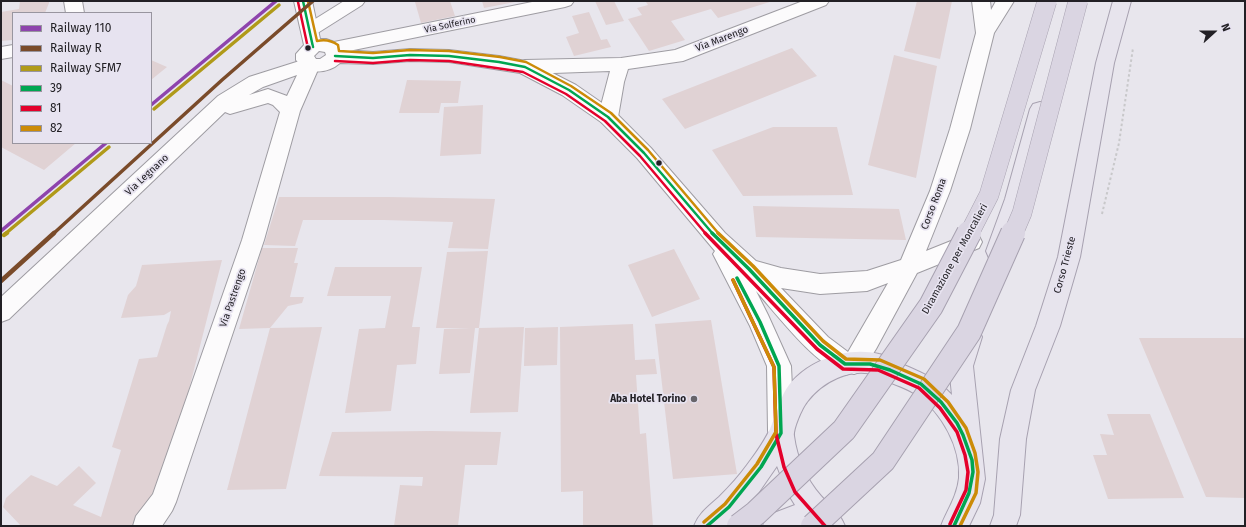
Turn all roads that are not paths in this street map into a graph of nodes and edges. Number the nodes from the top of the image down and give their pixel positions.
1 (73, 1) edge
2 (303, 1) edge
3 (356, 1) edge
4 (565, 1) edge
5 (820, 1) edge
6 (981, 1) edge
7 (1005, 1) edge
8 (1043, 1) edge
9 (1047, 1) edge
10 (1071, 1) edge
11 (1078, 1) edge
12 (1122, 1) edge
13 (75, 12) edge
14 (985, 32) junction
15 (12, 51) edge
16 (311, 51) junction
17 (334, 52) junction
18 (1, 53) edge
19 (621, 64) junction
20 (525, 68) junction
21 (290, 111) junction
22 (211, 114) junction
23 (608, 117) junction
24 (716, 239) junction
25 (971, 242) junction
26 (909, 266) junction
27 (749, 269) junction
28 (1, 312) edge
29 (850, 364) junction
30 (892, 371) junction
31 (781, 433) junction
32 (970, 454) junction
33 (821, 521) edge
34 (146, 526) edge
35 (707, 526) edge
36 (739, 526) edge
37 (776, 526) edge
38 (954, 526) edge
39 (1003, 526) edge

1 - 13 street
2 - 16 street
3 - 16 street
4 - 17 street, Via Solferino
5 - 19 street, Via Marengo
6 - 14 street, Corso Roma
7 - 14 street, Corso Roma
8 - 25 main road
9 - 36 highway, Diramazione per Moncalieri, bridge
10 - 32 main road
11 - 33 highway, bridge
12 - 39 main road, Corso Trieste
14 - 26 street, Corso Roma
15 - 18 street
16 - 17 street
16 - 21 street, Via Pastrengo
16 - 22 street, Via Legnano
17 - 20 street
19 - 20 street, Via Marengo
19 - 23 street
20 - 23 street
21 - 22 street
21 - 34 street, Via Pastrengo
22 - 28 street, Via Legnano
23 - 24 street
24 - 27 street
24 - 31 street
25 - 26 street
25 - 30 main road
26 - 27 street
26 - 29 street, Corso Roma
27 - 29 street
29 - 30 main road
29 - 31 main road
30 - 32 main road
31 - 33 main road
31 - 35 main road
32 - 38 main road
33 - 37 main road

